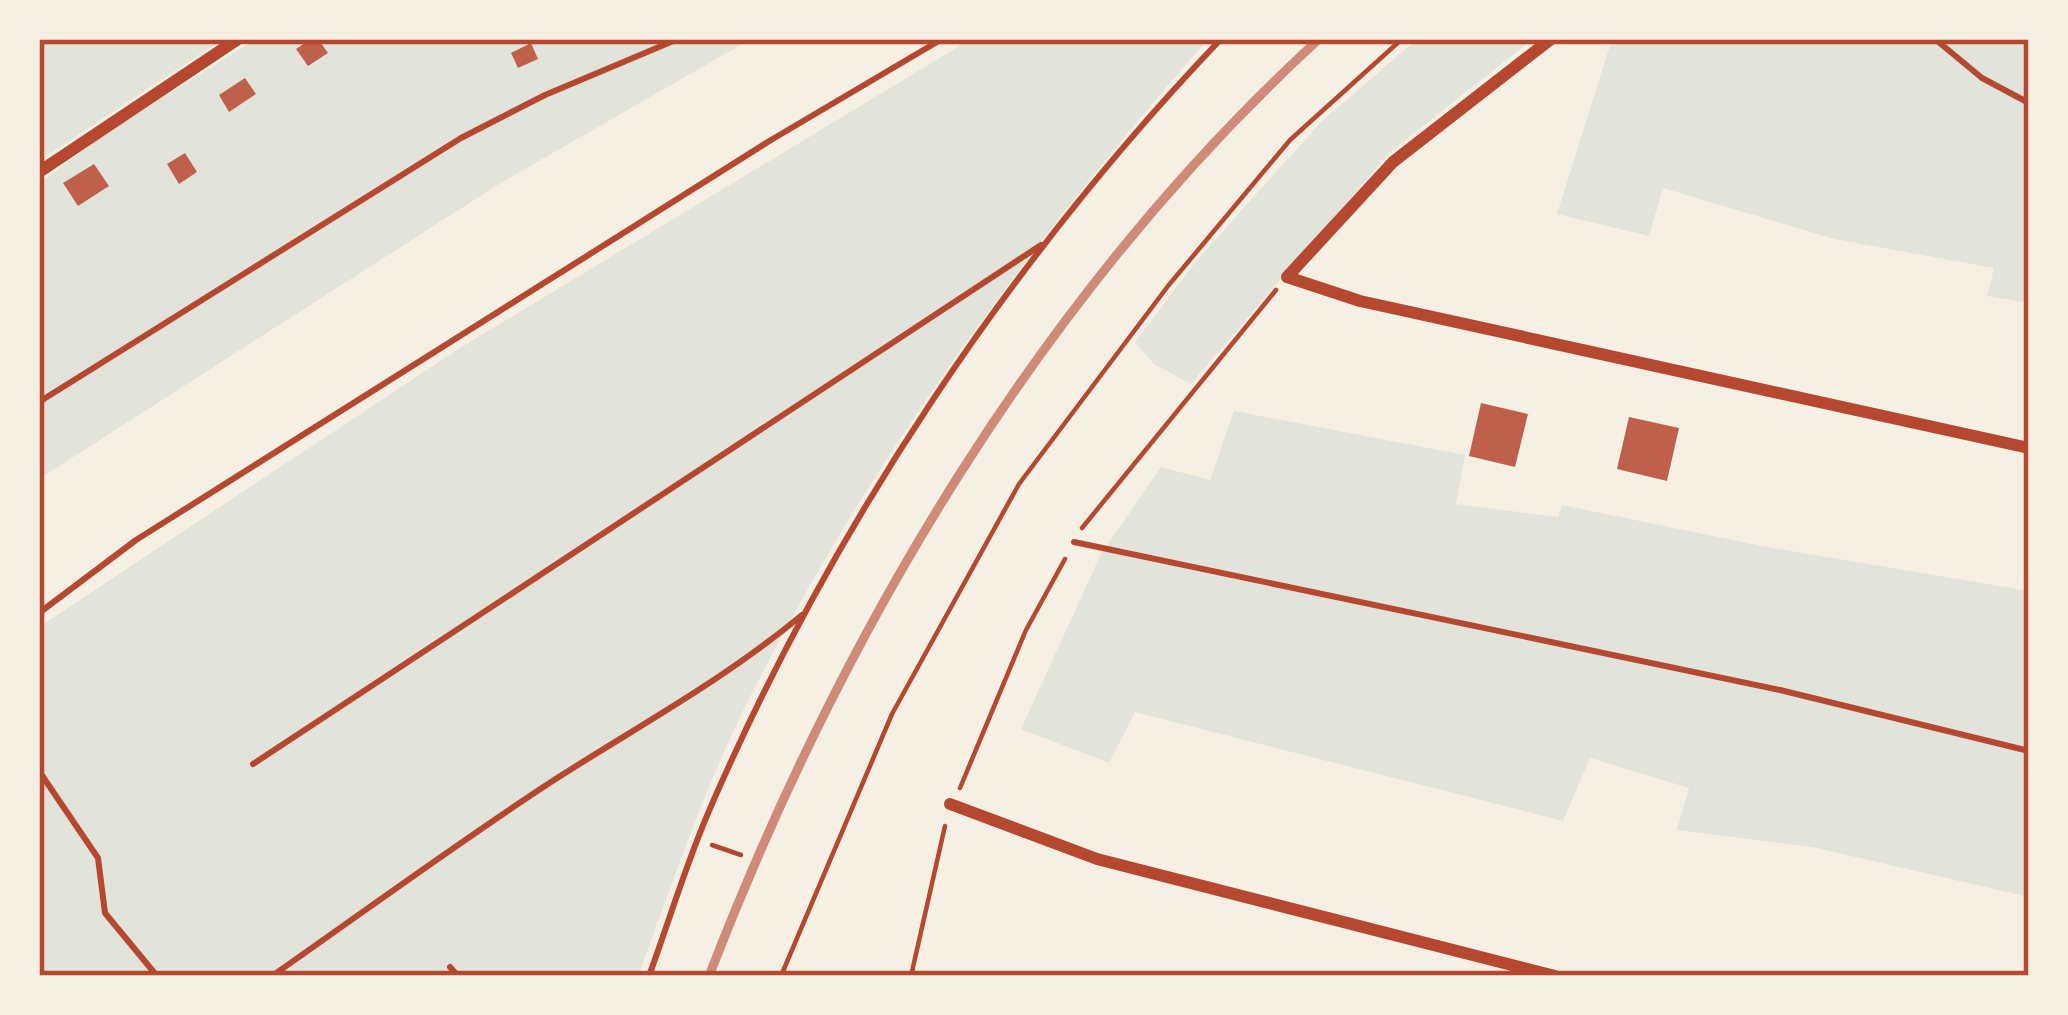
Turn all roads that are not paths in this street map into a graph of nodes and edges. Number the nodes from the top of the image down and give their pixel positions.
1 (238, 39) edge
2 (678, 39) edge
3 (941, 39) edge
4 (1221, 39) edge
5 (1551, 39) edge
6 (1935, 39) edge
7 (2029, 104) edge
8 (39, 172) edge
9 (1051, 239) junction
10 (39, 402) edge
11 (2029, 448) edge
12 (1074, 542) road end
13 (808, 609) junction
14 (39, 613) edge
15 (2029, 752) edge
16 (253, 764) dead end
17 (39, 772) edge
18 (950, 804) road end
19 (450, 967) dead end
20 (157, 976) edge
21 (272, 976) edge
22 (458, 976) edge
23 (649, 976) edge
24 (1555, 976) edge

1 - 8 street
2 - 10 lane
3 - 14 lane
4 - 9 lane
5 - 11 street
6 - 7 lane
9 - 13 lane
9 - 16 lane
12 - 15 lane
13 - 21 lane
13 - 23 lane
17 - 20 lane
18 - 24 street
19 - 22 lane

